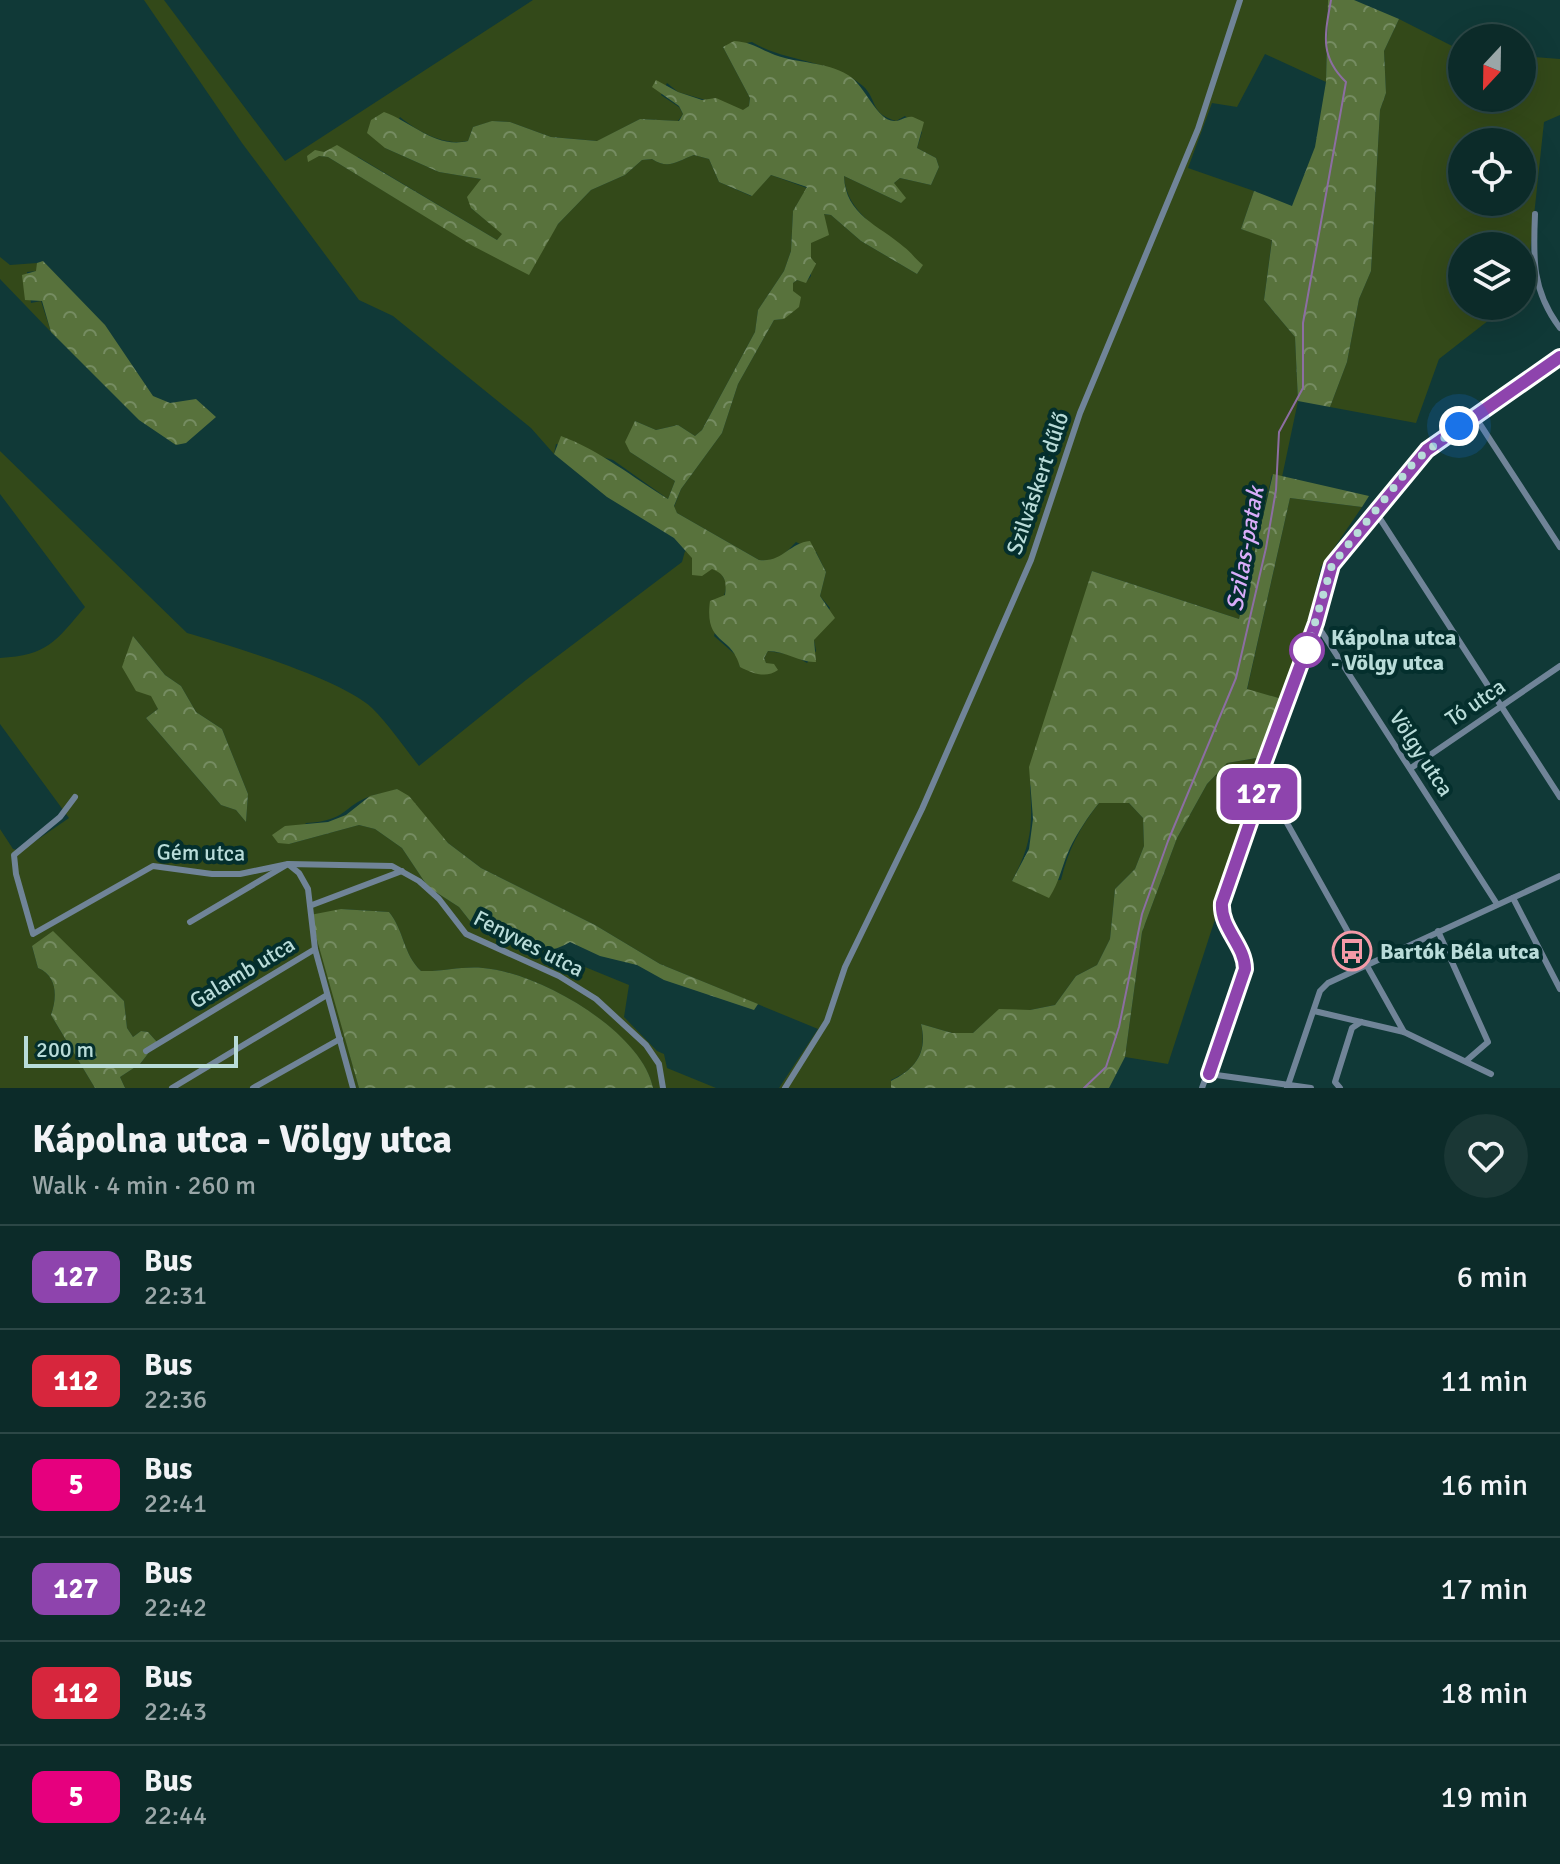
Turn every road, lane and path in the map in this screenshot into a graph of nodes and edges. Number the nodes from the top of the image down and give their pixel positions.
1 (1240, 0) edge
2 (1535, 216) edge
3 (1560, 328) edge
4 (1560, 357) edge
5 (1474, 415) junction
6 (1375, 511) junction
7 (1560, 547) edge
8 (1316, 623) junction
9 (1560, 666) edge
10 (1502, 706) junction
11 (1411, 768) junction
12 (1264, 782) junction
13 (75, 797) dead end
14 (1560, 797) edge
15 (288, 864) junction
16 (402, 870) junction
17 (1560, 876) edge
18 (1513, 898) junction
19 (1497, 904) junction
20 (312, 905) junction
21 (190, 922) dead end
22 (1438, 931) junction
23 (315, 949) junction
24 (1365, 963) junction
25 (1560, 989) edge
26 (327, 995) junction
27 (1314, 1011) junction
28 (1361, 1022) junction
29 (1404, 1032) junction
30 (340, 1039) junction
31 (146, 1051) dead end
32 (1466, 1061) junction
33 (1209, 1074) junction
34 (1491, 1074) dead end
35 (1288, 1087) edge
36 (172, 1088) edge
37 (253, 1088) edge
38 (353, 1088) edge
39 (663, 1088) edge
40 (785, 1088) edge
41 (1202, 1088) edge
42 (1311, 1088) edge
43 (1340, 1088) edge

1 - 40 street, Szilváskert dűlő
2 - 3 street
4 - 5 street
5 - 6 street
5 - 7 street
6 - 8 street
6 - 10 street
8 - 11 street, Völgy utca
8 - 12 street
9 - 10 street, Tó utca
10 - 11 street, Tó utca
10 - 14 street
11 - 19 street, Völgy utca
12 - 24 street
12 - 33 street
13 - 15 street, Gém utca
15 - 16 street, Fenyves utca
15 - 20 street
15 - 21 street
16 - 20 street
16 - 39 street, Fenyves utca
17 - 18 street
18 - 19 street
18 - 25 street
19 - 22 street
20 - 23 street
22 - 24 street
22 - 32 street
23 - 26 street
23 - 31 street, Galamb utca
24 - 27 street
24 - 29 street
26 - 30 street
26 - 36 street
27 - 28 street
27 - 35 street
28 - 29 street
28 - 43 street
29 - 32 street
30 - 37 street
30 - 38 street
32 - 34 street
33 - 35 street
33 - 41 street
35 - 42 street

